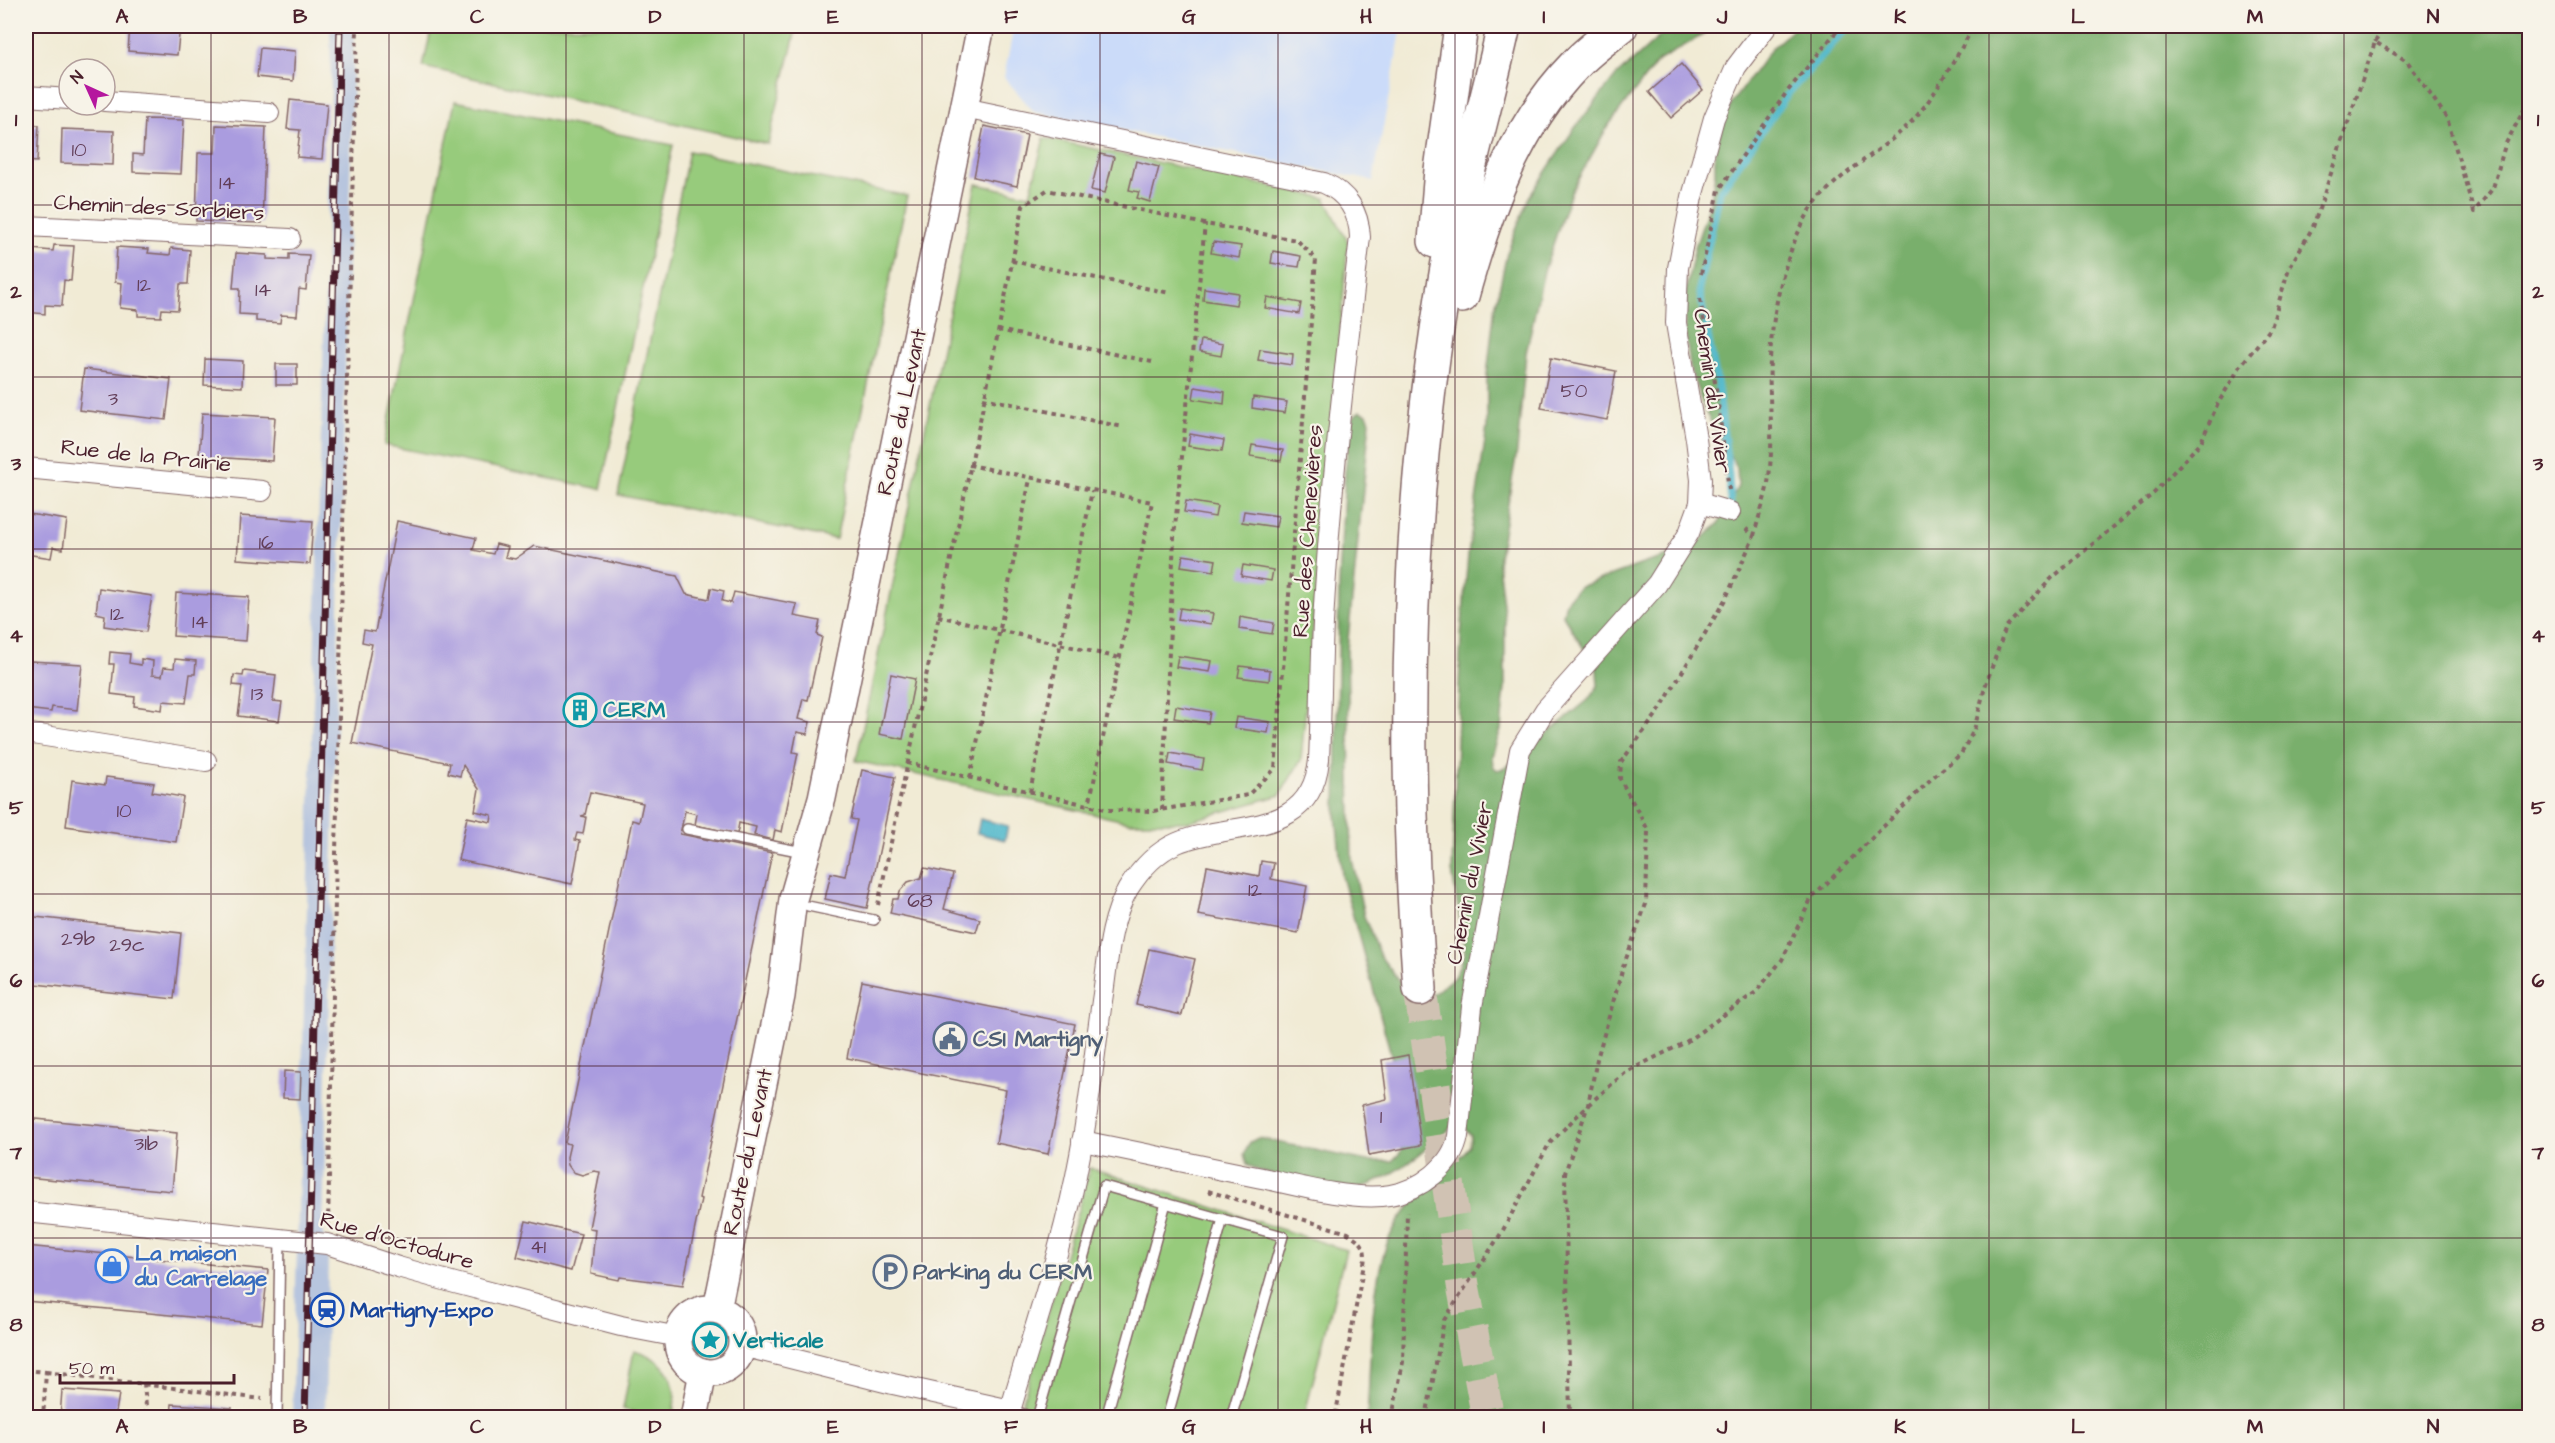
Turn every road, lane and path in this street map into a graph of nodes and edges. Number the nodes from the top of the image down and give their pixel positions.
1 (357, 26) edge
2 (981, 26) edge
3 (1461, 26) edge
4 (1504, 26) edge
5 (1511, 26) edge
6 (1621, 26) edge
7 (1767, 26) edge
8 (1841, 26) edge
9 (1974, 26) edge
10 (2385, 26) edge
11 (2375, 42) junction
12 (1492, 79) junction
13 (26, 96) edge
14 (57, 98) edge
15 (2529, 99) edge
16 (117, 102) edge
17 (964, 108) junction
18 (268, 113) dead end
19 (1205, 224) junction
20 (26, 226) edge
21 (291, 239) dead end
22 (1012, 261) junction
23 (1700, 278) dead end
24 (1698, 289) dead end
25 (1170, 293) dead end
26 (998, 330) junction
27 (1152, 362) dead end
28 (983, 398) junction
29 (1426, 418) junction
30 (1123, 427) dead end
31 (969, 465) junction
32 (26, 468) edge
33 (1030, 478) junction
34 (262, 491) dead end
35 (1092, 491) junction
36 (1700, 503) junction
37 (1730, 512) junction
38 (1754, 536) junction
39 (938, 616) junction
40 (999, 631) junction
41 (1061, 645) junction
42 (1120, 658) junction
43 (26, 733) edge
44 (206, 761) dead end
45 (907, 763) junction
46 (970, 778) junction
47 (1030, 792) junction
48 (1089, 805) junction
49 (1162, 810) junction
50 (687, 829) dead end
51 (811, 853) junction
52 (808, 906) junction
53 (874, 920) joint
54 (1420, 988) tunnel mouth
55 (781, 996) junction
56 (1588, 1105) junction
57 (1082, 1141) junction
58 (1407, 1190) junction
59 (1166, 1203) junction
60 (26, 1212) edge
61 (1223, 1219) junction
62 (280, 1238) junction
63 (327, 1244) junction
64 (717, 1309) junction
65 (679, 1337) junction
66 (742, 1346) junction
67 (26, 1370) edge
68 (46, 1371) junction
69 (704, 1372) junction
70 (144, 1383) junction
71 (278, 1401) junction
72 (1009, 1414) edge
73 (43, 1418) edge
74 (147, 1418) edge
75 (277, 1418) edge
76 (694, 1418) edge
77 (1037, 1418) edge
78 (1106, 1418) edge
79 (1167, 1418) edge
80 (1231, 1418) edge
81 (1392, 1418) edge
82 (1426, 1418) edge
83 (1570, 1418) edge

1 - 63 path
2 - 17 street, Route du Levant
3 - 29 highway
4 - 12 highway
5 - 12 highway
6 - 29 highway
7 - 36 street, Chemin du Vivier
8 - 23 path
9 - 38 path
10 - 11 path
11 - 15 path
11 - 56 path
12 - 29 highway
13 - 14 street
16 - 18 street
17 - 51 street, Route du Levant
17 - 57 street, Rue des Chenevières
19 - 22 path
19 - 49 path
19 - 49 path
20 - 21 street, Chemin des Sorbiers
22 - 25 path
22 - 26 path
24 - 37 path
26 - 27 path
26 - 28 path
28 - 30 path
28 - 31 path
29 - 54 highway
31 - 33 path
31 - 39 path
32 - 34 street, Rue de la Prairie
33 - 35 path
33 - 40 path
35 - 41 path
35 - 42 path
36 - 37 street
36 - 58 street, Chemin du Vivier
37 - 38 path
38 - 56 path
39 - 40 path
39 - 45 path
40 - 41 path
40 - 46 path
41 - 42 path
41 - 47 path
42 - 48 path
43 - 44 street
45 - 46 path
45 - 53 path
46 - 47 path
47 - 48 path
48 - 49 path
50 - 51 lane
51 - 52 street, Route du Levant
51 - 55 street, Route du Levant
52 - 53 lane
52 - 55 street, Route du Levant
55 - 64 street, Route du Levant
56 - 82 path
56 - 83 path
57 - 58 street, Chemin du Vivier
57 - 72 street
58 - 81 path
59 - 61 lane
59 - 77 lane
59 - 78 lane
60 - 62 street, Rue d'Octodure
61 - 79 lane
61 - 80 lane
62 - 63 street, Rue d'Octodure
62 - 71 lane
63 - 65 street, Rue d'Octodure
64 - 65 street
64 - 66 street
65 - 69 street
66 - 69 street
66 - 72 street
67 - 68 path
68 - 70 path
68 - 73 path
69 - 76 street
70 - 71 path
70 - 74 path
71 - 75 lane
72 - 77 lane

